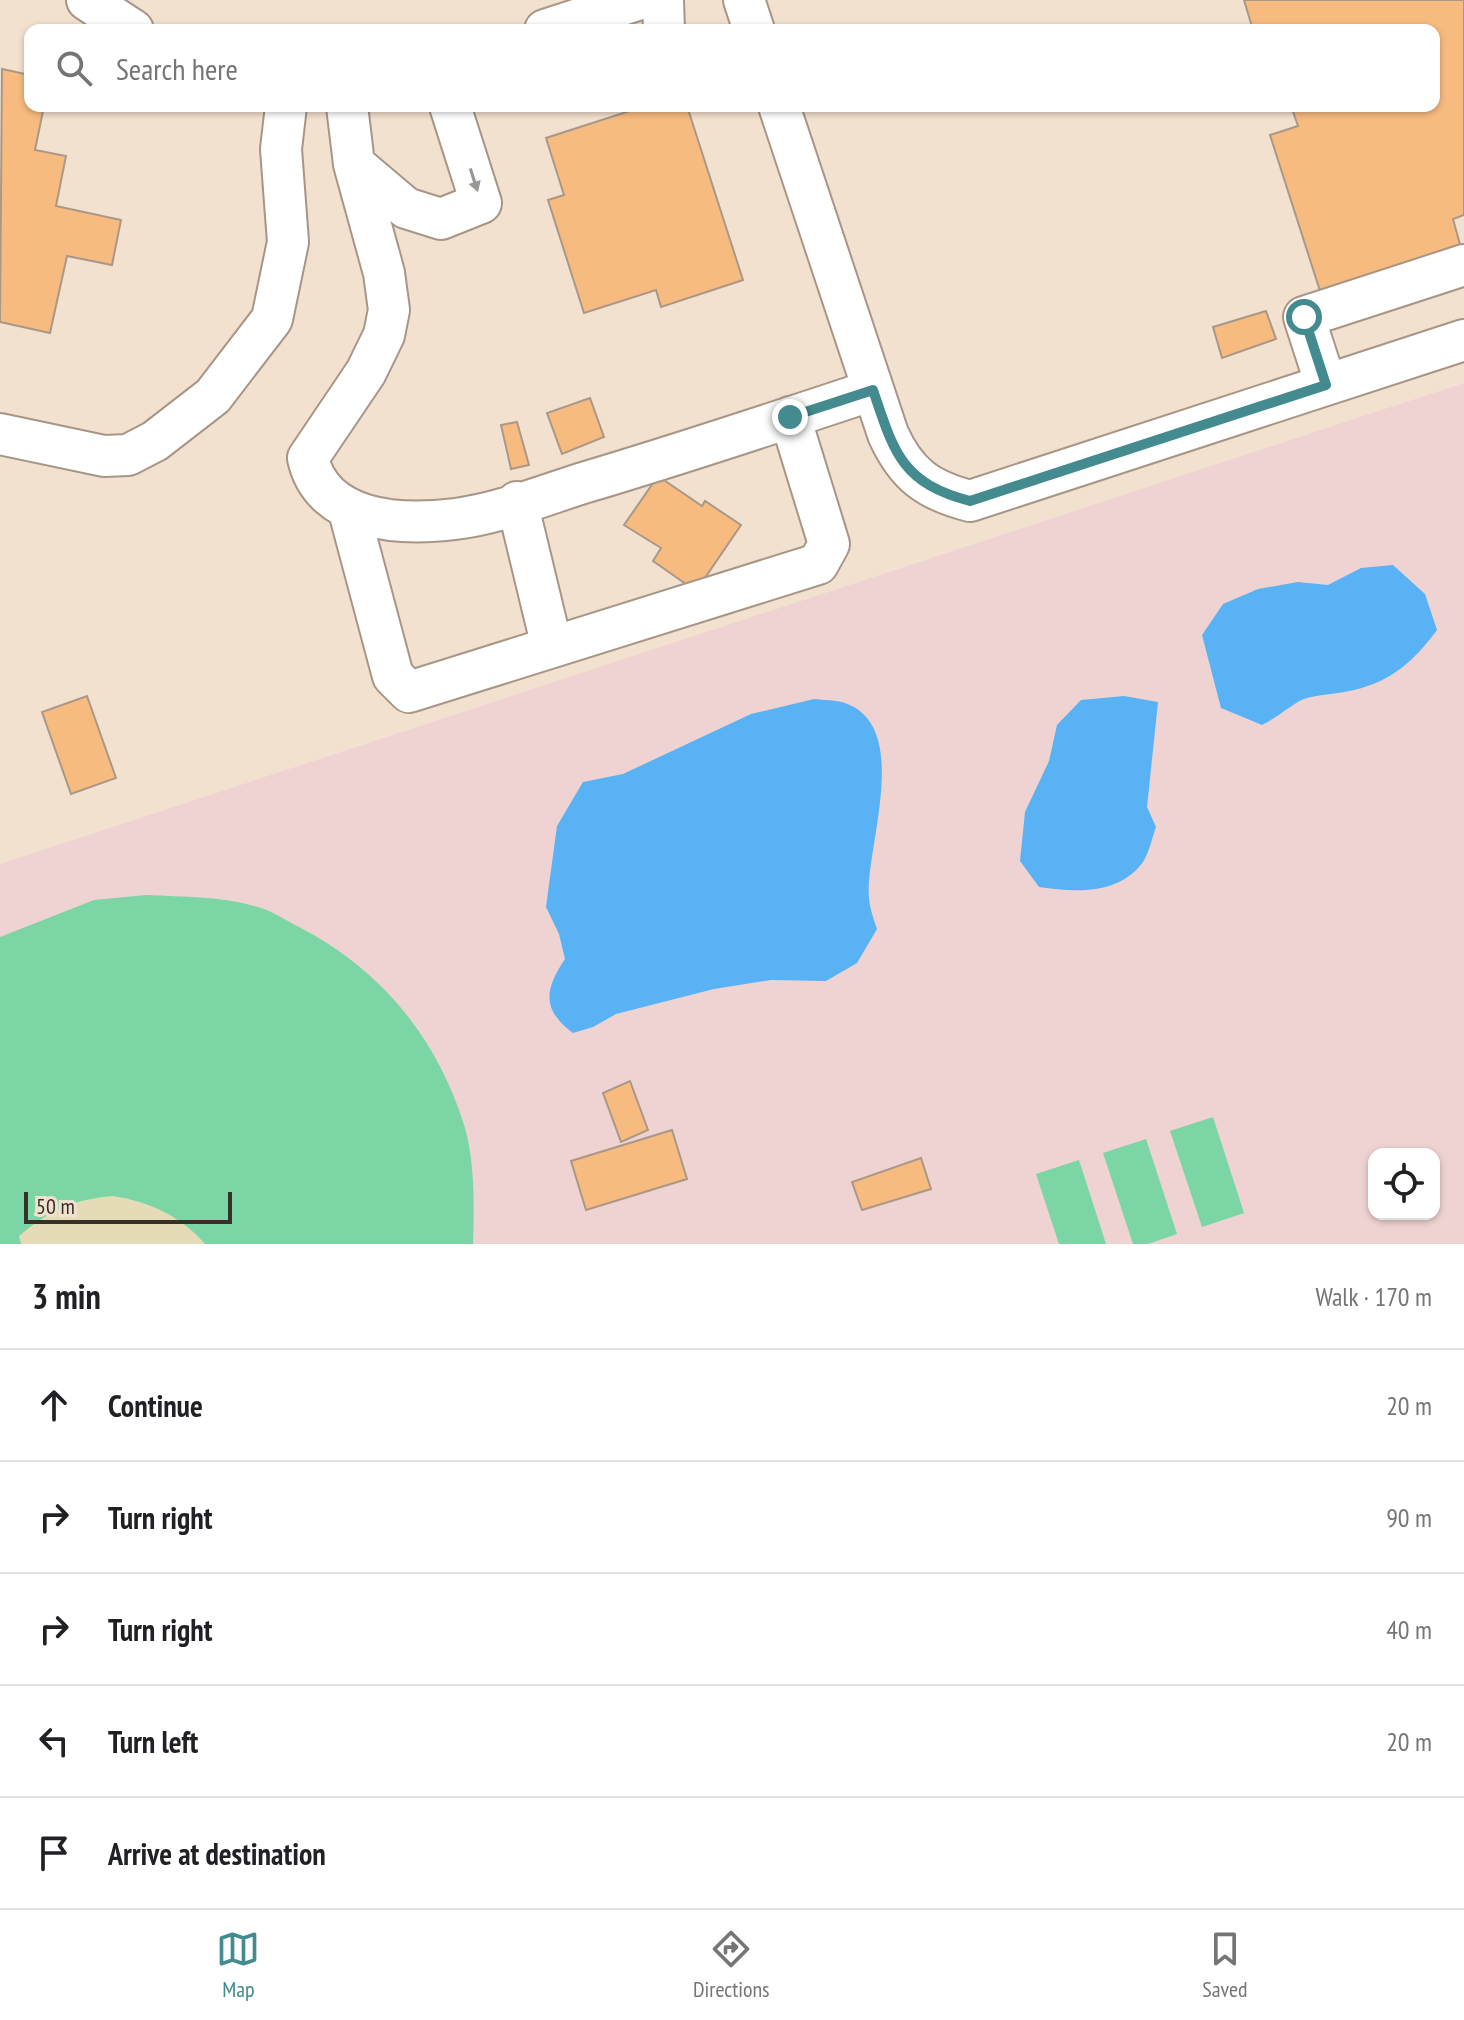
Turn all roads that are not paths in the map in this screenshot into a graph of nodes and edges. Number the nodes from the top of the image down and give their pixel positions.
1 (87, 0) edge
2 (147, 0) edge
3 (637, 0) edge
4 (663, 0) edge
5 (744, 0) edge
6 (124, 24) edge
7 (142, 24) edge
8 (563, 24) edge
9 (664, 24) edge
10 (752, 24) edge
11 (285, 112) edge
12 (348, 112) edge
13 (452, 112) edge
14 (781, 112) edge
15 (354, 164) junction
16 (1464, 265) edge
17 (1464, 340) edge
18 (1326, 385) junction
19 (873, 390) junction
20 (790, 417) junction
21 (0, 434) edge
22 (517, 502) junction
23 (349, 511) junction
24 (552, 647) junction

1 - 6 lane
2 - 7 lane
3 - 8 lane
4 - 9 lane
5 - 10 lane
11 - 21 lane
12 - 15 lane
13 -> 15 lane
14 - 19 lane
15 - 23 lane
16 - 18 lane
17 - 18 lane
18 - 19 lane
19 - 20 lane
20 - 22 lane
20 - 24 lane
22 - 23 lane
22 - 24 lane
23 - 24 lane

